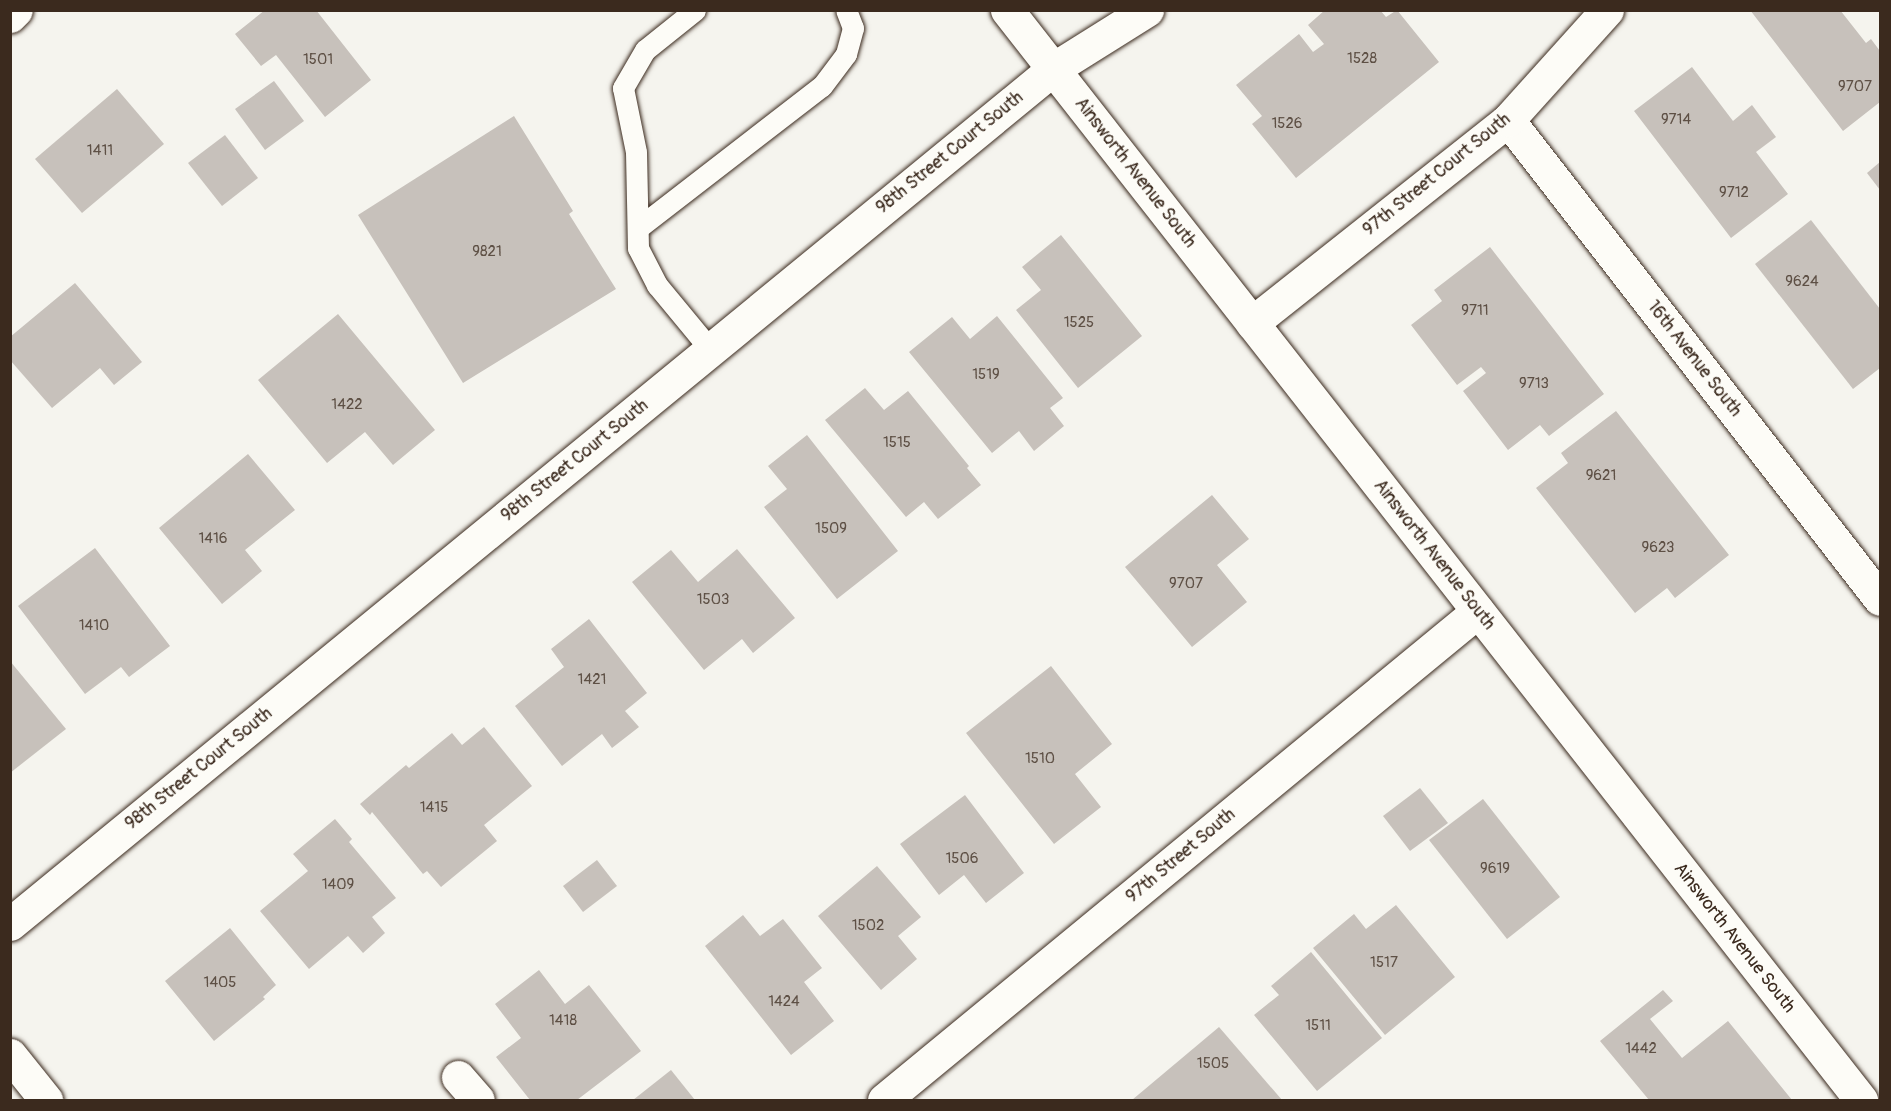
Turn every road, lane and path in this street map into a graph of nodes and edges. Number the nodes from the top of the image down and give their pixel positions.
1 (16, 10) edge
2 (695, 10) edge
3 (846, 10) edge
4 (1007, 10) edge
5 (1147, 10) edge
6 (1607, 10) edge
7 (10, 16) edge
8 (1053, 69) junction
9 (1508, 120) junction
10 (638, 228) junction
11 (1252, 323) junction
12 (710, 350) junction
13 (1881, 599) edge
14 (1478, 611) junction
15 (10, 924) edge
16 (10, 1056) edge
17 (46, 1101) edge
18 (884, 1101) edge
19 (1861, 1101) edge

1 - 7 street
2 - 10 lane
3 - 10 lane
4 - 8 street, Ainsworth Avenue South
5 - 8 street, 98th Street Court South
6 - 9 street, 97th Street Court South
8 - 11 street, Ainsworth Avenue South
8 - 12 street, 98th Street Court South
9 - 11 street, 97th Street Court South
9 - 13 street, 16th Avenue South
10 - 12 lane
11 - 14 street, Ainsworth Avenue South
12 - 15 street, 98th Street Court South
14 - 18 street, 97th Street South
14 - 19 street, Ainsworth Avenue South
16 - 17 street

